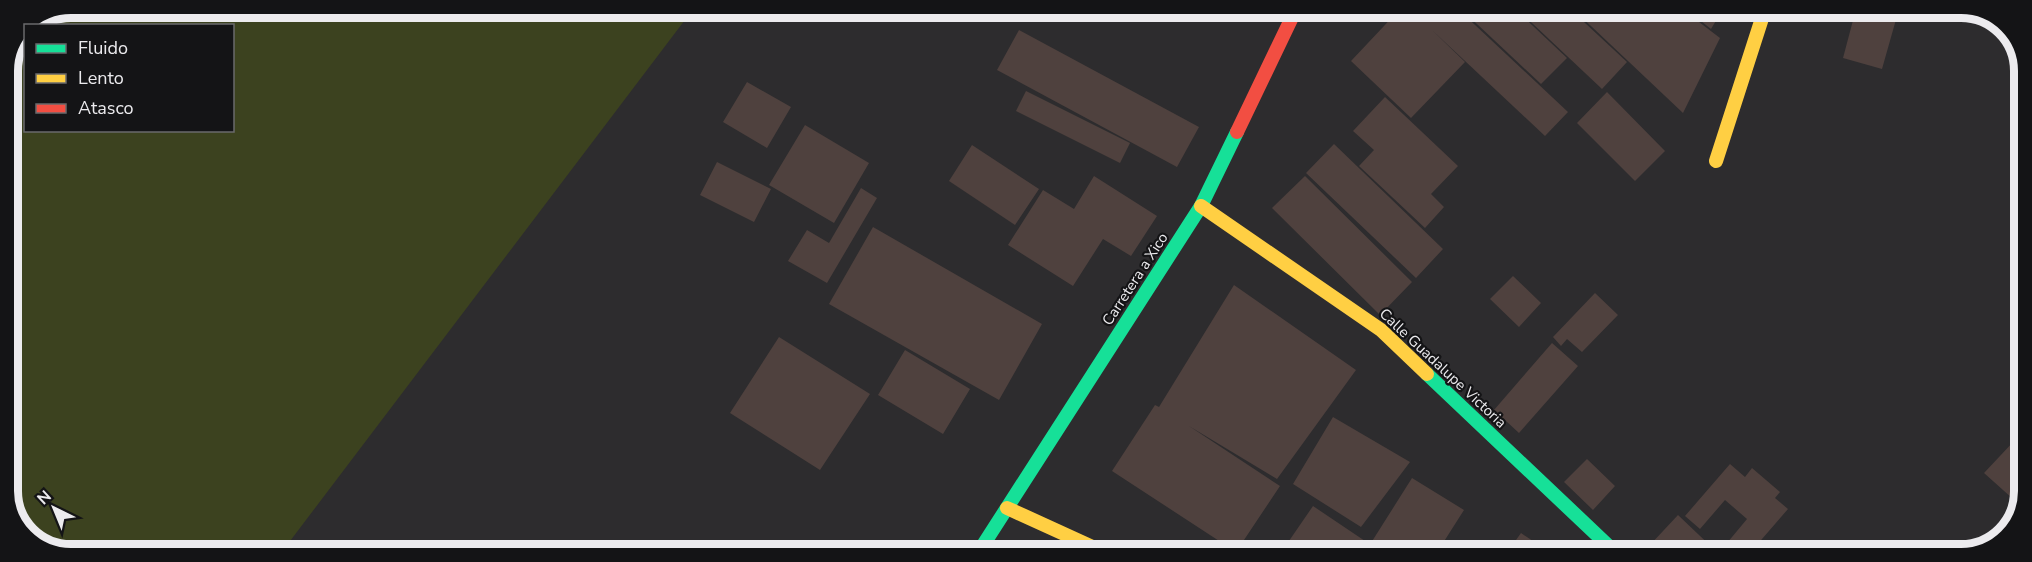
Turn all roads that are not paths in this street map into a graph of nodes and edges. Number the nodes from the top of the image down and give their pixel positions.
1 (1292, 18) edge
2 (1762, 18) edge
3 (1716, 161) dead end
4 (1201, 206) junction
5 (1007, 508) junction
6 (984, 544) edge
7 (1086, 544) edge
8 (1606, 544) edge

1 - 4 street, Carretera a Xico
2 - 3 street
4 - 5 street, Carretera a Xico
4 - 8 street, Calle Guadalupe Victoria
5 - 6 street, Carretera a Xico
5 - 7 street

